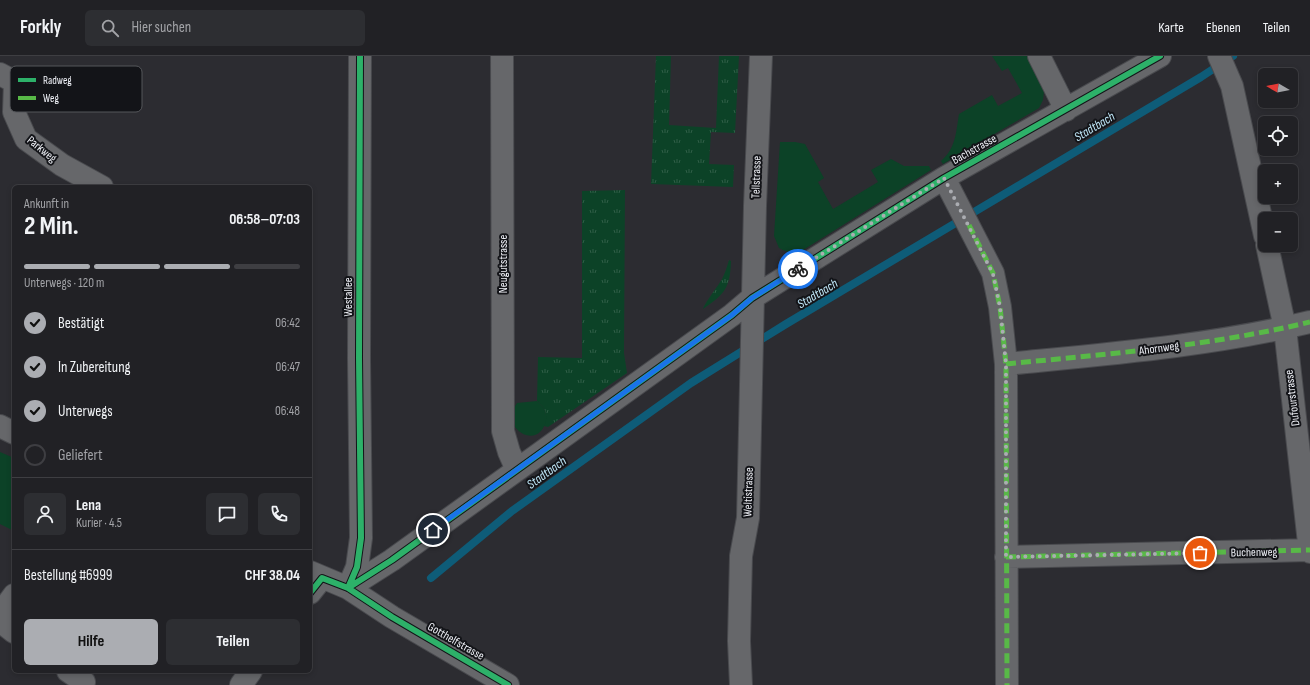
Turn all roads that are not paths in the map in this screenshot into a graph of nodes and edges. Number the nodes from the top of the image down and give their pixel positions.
1 (360, 56) edge
2 (502, 56) edge
3 (761, 56) edge
4 (1039, 56) edge
5 (1160, 56) edge
6 (1219, 56) edge
7 (0, 74) edge
8 (10, 79) edge
9 (1066, 110) junction
10 (14, 112) edge
11 (98, 185) edge
12 (948, 187) junction
13 (1260, 212) edge
14 (1268, 252) edge
15 (752, 298) junction
16 (1310, 322) edge
17 (1284, 328) junction
18 (1006, 364) junction
19 (0, 426) edge
20 (12, 432) edge
21 (517, 470) junction
22 (1310, 551) edge
23 (1006, 557) junction
24 (314, 581) edge
25 (348, 588) junction
26 (12, 598) edge
27 (0, 614) edge
28 (0, 621) edge
29 (12, 630) edge
30 (250, 673) edge
31 (241, 685) edge
32 (508, 685) edge
33 (740, 685) edge
34 (1008, 685) edge

1 - 25 street, Westallee
2 - 21 street, Neugutstrasse
3 - 15 street, Tellstrasse
4 - 9 street
5 - 9 street, Bachstrasse
6 - 13 street
7 - 8 street, Parkweg
9 - 12 street, Bachstrasse
10 - 11 street, Parkweg
12 - 15 street, Bachstrasse
12 - 18 street
14 - 17 street, Dufourstrasse
15 - 21 street, Bachstrasse
15 - 33 street, Weltistrasse
16 - 17 street, Ahornweg
17 - 18 street, Ahornweg
17 - 22 street, Dufourstrasse
18 - 23 street
19 - 20 street
21 - 25 street, Bachstrasse
22 - 23 street, Buchenweg
23 - 34 street
24 - 25 street, Gotthelfstrasse
25 - 32 street, Gotthelfstrasse
26 - 27 street
28 - 29 street
30 - 31 street

